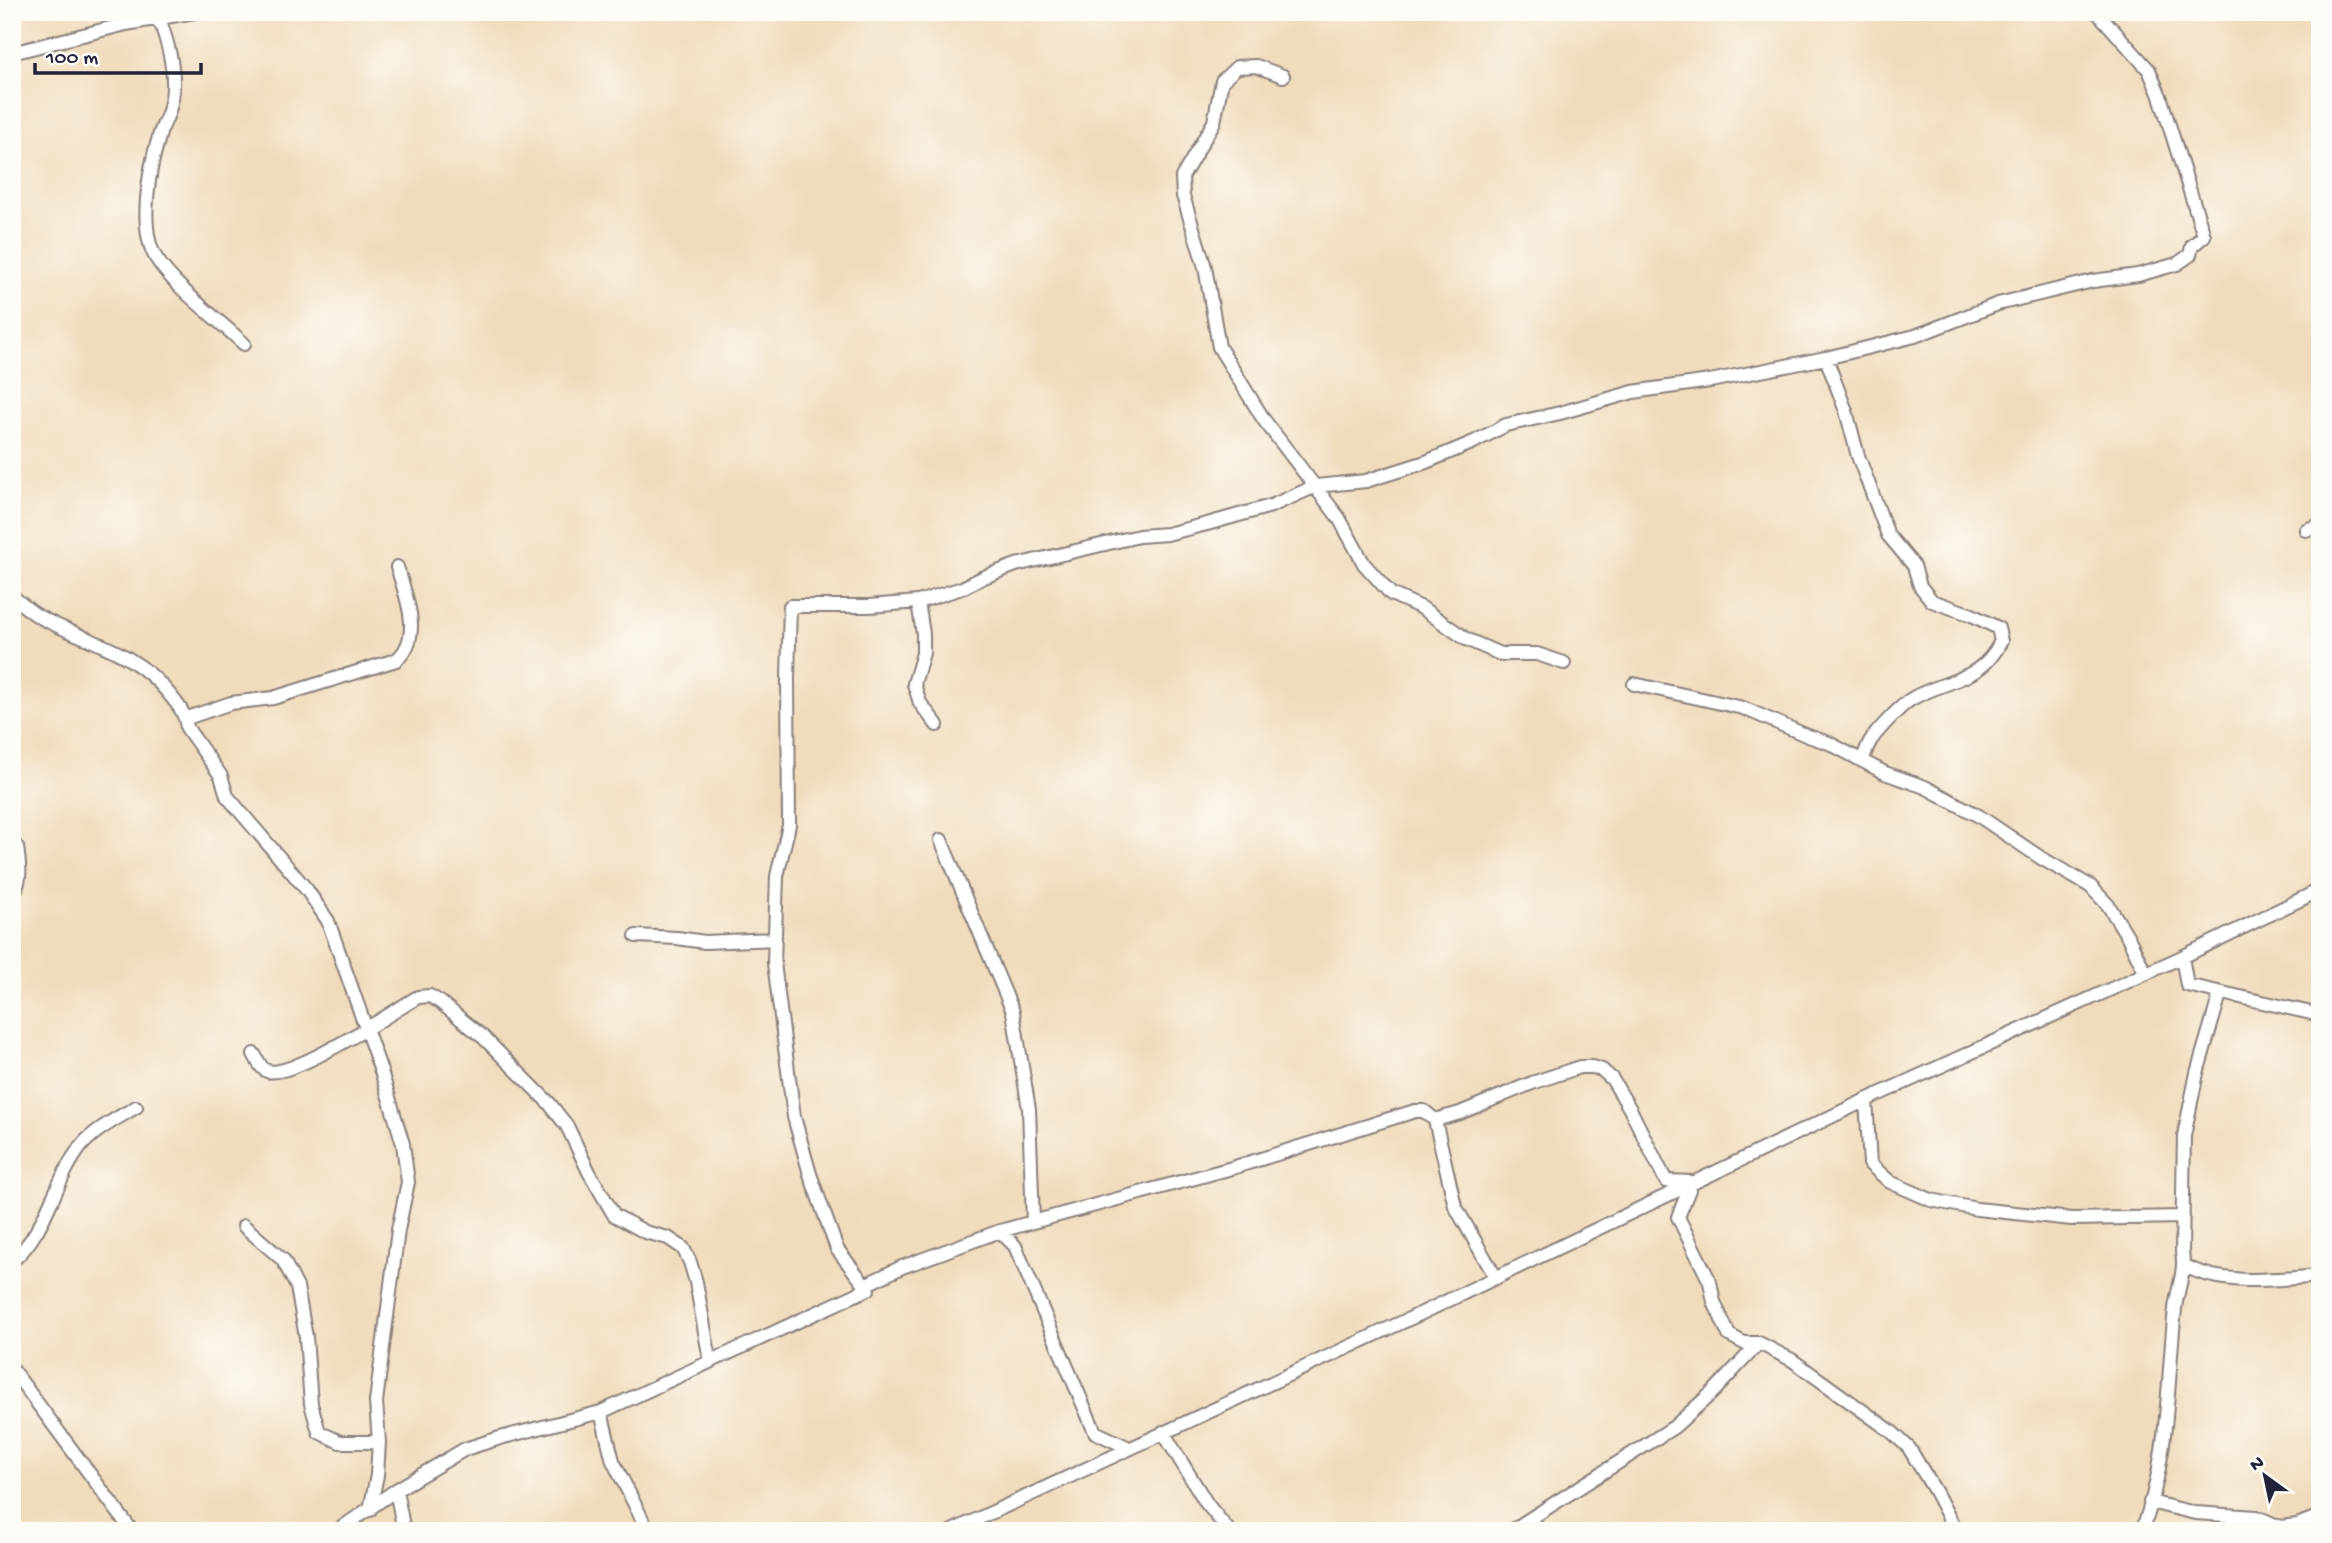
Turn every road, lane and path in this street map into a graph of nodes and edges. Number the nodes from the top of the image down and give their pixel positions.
1 (194, 12) edge
2 (2098, 12) edge
3 (159, 19) junction
4 (12, 52) edge
5 (1283, 76) dead end
6 (244, 344) dead end
7 (1826, 358) junction
8 (1316, 486) junction
9 (2320, 525) edge
10 (2306, 530) dead end
11 (397, 567) dead end
12 (12, 596) edge
13 (918, 602) junction
14 (1564, 663) dead end
15 (1634, 684) dead end
16 (187, 718) junction
17 (937, 725) dead end
18 (1862, 761) junction
19 (941, 840) dead end
20 (17, 847) dead end
21 (2320, 890) edge
22 (12, 896) edge
23 (636, 936) dead end
24 (775, 939) junction
25 (2182, 957) junction
26 (2145, 972) junction
27 (2220, 994) junction
28 (2320, 1015) edge
29 (366, 1028) junction
30 (254, 1054) dead end
31 (1866, 1100) junction
32 (136, 1107) dead end
33 (1435, 1120) junction
34 (1692, 1182) junction
35 (2183, 1217) junction
36 (1027, 1224) junction
37 (244, 1226) dead end
38 (1000, 1231) junction
39 (1015, 1246) junction
40 (12, 1261) edge
41 (2185, 1266) junction
42 (2320, 1276) edge
43 (1496, 1278) junction
44 (868, 1289) junction
45 (1759, 1343) junction
46 (710, 1360) junction
47 (12, 1369) edge
48 (601, 1412) junction
49 (1163, 1432) junction
50 (379, 1442) junction
51 (1129, 1448) junction
52 (396, 1490) junction
53 (2150, 1502) junction
54 (370, 1510) junction
55 (2320, 1516) edge
56 (132, 1531) edge
57 (337, 1531) edge
58 (404, 1531) edge
59 (648, 1531) edge
60 (952, 1531) edge
61 (1229, 1531) edge
62 (1511, 1531) edge
63 (1956, 1531) edge
64 (2142, 1531) edge

1 - 3 street
2 - 7 street
3 - 4 street
3 - 6 street
5 - 8 street
7 - 8 street
7 - 18 street
8 - 13 street
8 - 14 street
9 - 10 street
11 - 16 street
12 - 16 street
13 - 17 street
13 - 24 street
15 - 18 street
16 - 29 street
18 - 26 street
19 - 36 street
20 - 22 street
21 - 25 street
23 - 24 street
24 - 44 street
25 - 26 street
25 - 27 street
26 - 31 street
27 - 28 street
27 - 35 street
29 - 30 street
29 - 46 street
29 - 50 street
31 - 34 street
31 - 35 street
32 - 40 street
33 - 34 street
33 - 36 street
33 - 43 street
34 - 43 street
34 - 45 street
35 - 41 street
36 - 38 street
36 - 39 street
37 - 50 street
38 - 39 street
38 - 44 street
39 - 51 street
41 - 42 street
41 - 53 street
43 - 49 street
44 - 46 street
45 - 62 street
45 - 63 street
46 - 48 street
47 - 56 street
48 - 52 street
48 - 59 street
49 - 51 street
49 - 61 street
50 - 54 street
51 - 60 street
52 - 54 street
52 - 58 street
53 - 55 street
53 - 64 street
54 - 57 street

